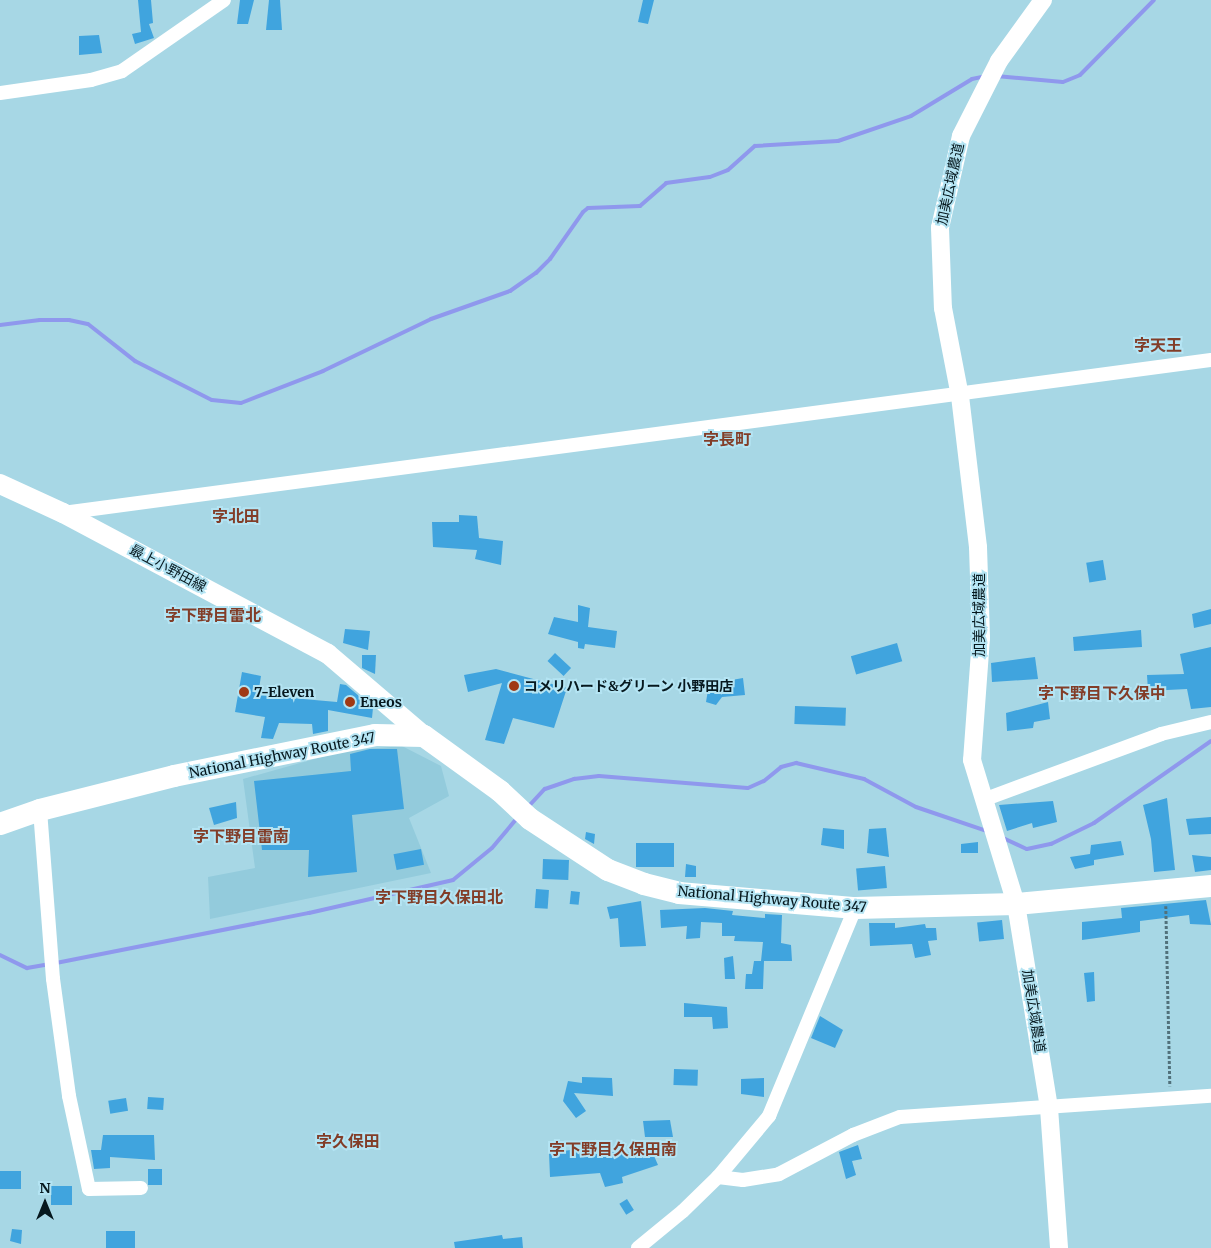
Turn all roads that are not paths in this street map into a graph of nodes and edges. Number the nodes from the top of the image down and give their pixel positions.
1 (224, 0) edge
2 (1043, 0) edge
3 (0, 93) edge
4 (1211, 360) edge
5 (960, 396) junction
6 (0, 484) edge
7 (63, 513) junction
8 (1211, 722) edge
9 (424, 736) junction
10 (983, 800) junction
11 (40, 810) junction
12 (0, 824) edge
13 (1211, 886) edge
14 (1016, 904) junction
15 (855, 908) junction
16 (1211, 1096) edge
17 (1049, 1108) junction
18 (718, 1176) junction
19 (141, 1188) dead end
20 (638, 1248) edge
21 (1059, 1248) edge

1 - 3 street
2 - 5 street, 加美広域農道
4 - 5 street
5 - 7 street
5 - 10 street, 加美広域農道
6 - 7 main road, 最上小野田線
7 - 9 main road, 最上小野田線
8 - 10 street
9 - 11 highway, National Highway Route 347
9 - 15 highway, National Highway Route 347
10 - 14 street, 加美広域農道
11 - 12 highway, National Highway Route 347
11 - 19 street
13 - 14 highway, National Highway Route 347
14 - 15 highway, National Highway Route 347
14 - 17 street, 加美広域農道
15 - 18 street
16 - 17 street
17 - 18 street
17 - 21 street, 加美広域農道
18 - 20 street

